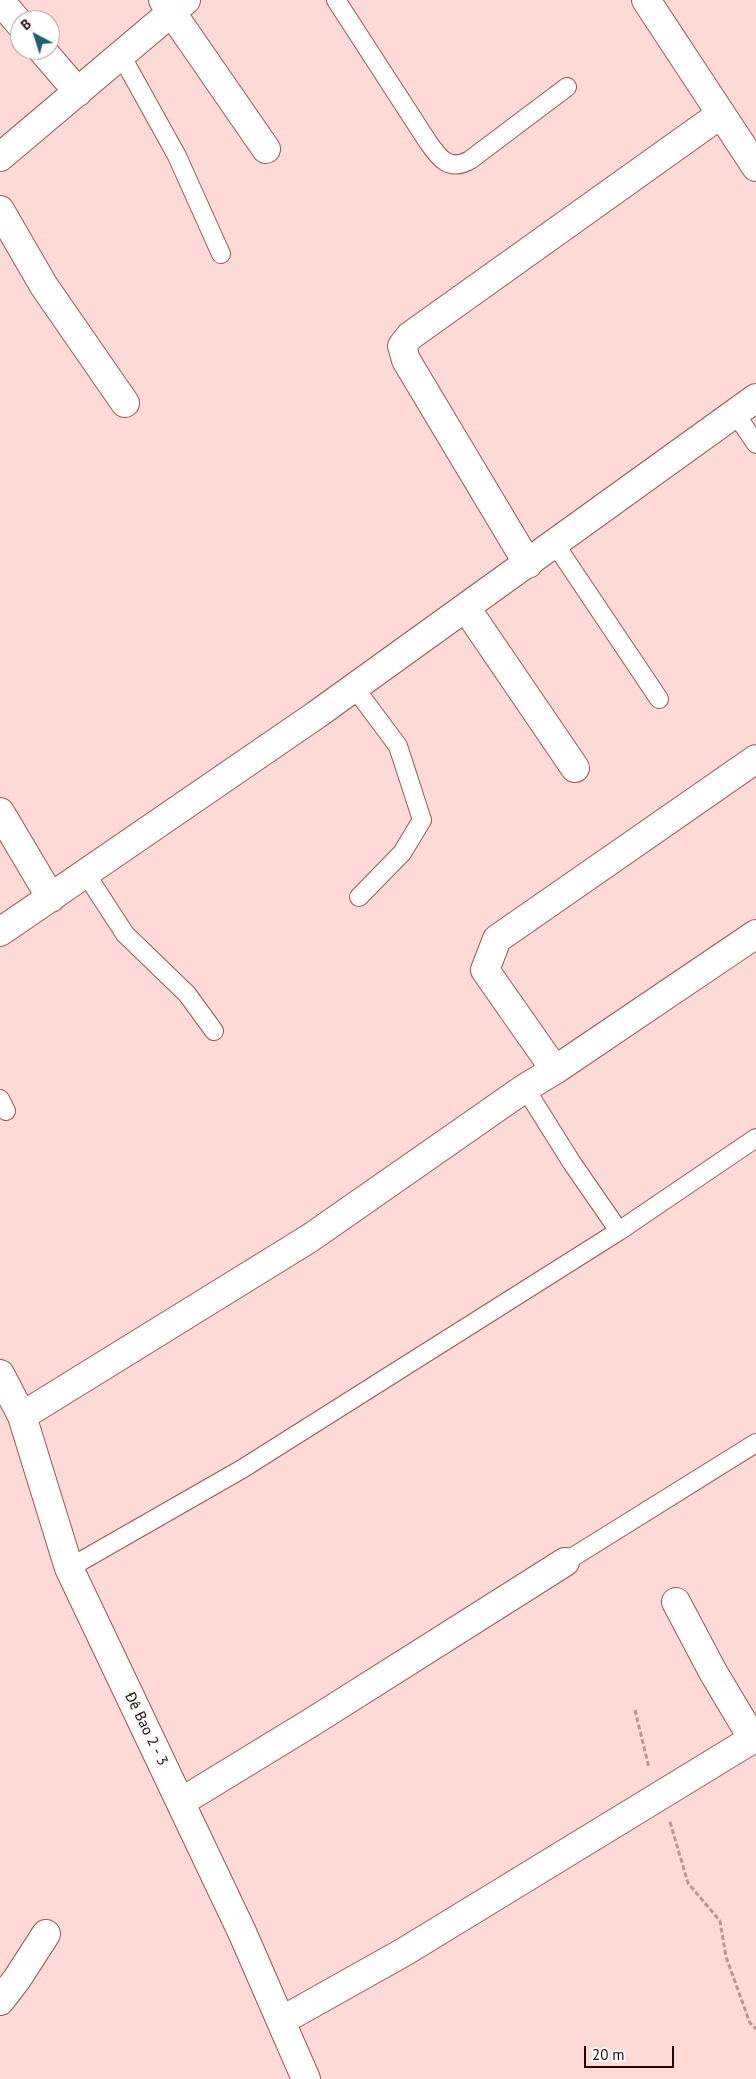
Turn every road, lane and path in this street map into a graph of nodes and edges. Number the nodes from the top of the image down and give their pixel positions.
1 (336, 0) edge
2 (646, 0) edge
3 (0, 1) edge
4 (174, 4) edge
5 (10, 12) edge
6 (121, 54) junction
7 (51, 60) edge
8 (567, 87) dead end
9 (78, 92) junction
10 (721, 114) junction
11 (266, 149) dead end
12 (0, 157) edge
13 (756, 167) edge
14 (0, 210) edge
15 (221, 254) dead end
16 (125, 403) dead end
17 (746, 406) edge
18 (756, 444) edge
19 (555, 544) junction
20 (528, 564) junction
21 (466, 608) junction
22 (354, 687) junction
23 (659, 698) dead end
24 (756, 759) edge
25 (575, 768) dead end
26 (0, 812) edge
27 (86, 874) junction
28 (359, 897) dead end
29 (51, 898) junction
30 (0, 932) edge
31 (756, 934) edge
32 (214, 1031) dead end
33 (555, 1070) junction
34 (525, 1088) junction
35 (756, 1138) edge
36 (619, 1231) junction
37 (0, 1374) edge
38 (22, 1416) junction
39 (756, 1443) edge
40 (565, 1562) joint
41 (69, 1568) junction
42 (676, 1602) dead end
43 (635, 1710) dead end
44 (755, 1738) edge
45 (662, 1794) junction
46 (180, 1802) junction
47 (46, 1934) dead end
48 (0, 2001) edge
49 (281, 2021) junction
50 (756, 2029) edge
51 (306, 2079) edge

1 - 8 lane
2 - 10 street
3 - 5 street
4 - 6 street
4 - 11 street
6 - 9 street
6 - 15 lane
7 - 9 street
9 - 12 street
10 - 13 street
10 - 20 street
14 - 16 street
17 - 18 lane
17 - 19 street
19 - 20 street
19 - 23 lane
20 - 21 street
21 - 22 street
21 - 25 street
22 - 27 street
22 - 28 lane
24 - 33 street
26 - 29 street
27 - 29 street
27 - 32 lane
29 - 30 street
31 - 33 street
33 - 34 street
34 - 36 lane
34 - 38 street
35 - 36 lane
36 - 41 lane
37 - 38 street, Đê Bao 2 - 3
38 - 41 street, Đê Bao 2 - 3
39 - 40 lane
40 - 46 street
41 - 46 street, Đê Bao 2 - 3
42 - 44 street
43 - 45 path
44 - 45 street
45 - 49 street
45 - 50 path
46 - 49 street, Đê Bao 2 - 3
47 - 48 street
49 - 51 street, Đê Bao 2 - 3

